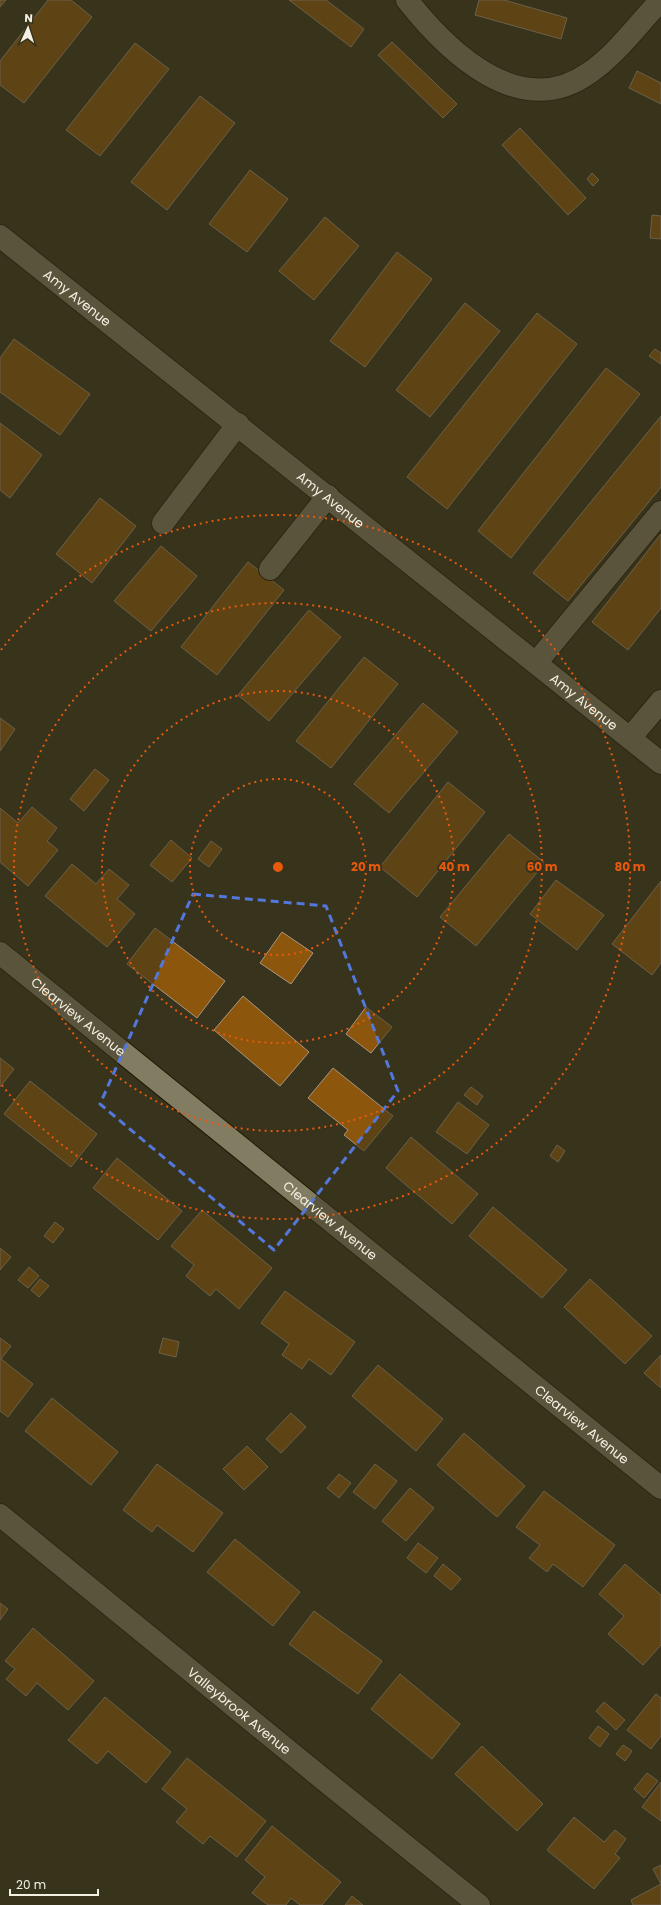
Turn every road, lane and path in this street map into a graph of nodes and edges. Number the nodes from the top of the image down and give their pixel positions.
1 (407, 0) edge
2 (661, 0) edge
3 (0, 236) edge
4 (238, 424) junction
5 (328, 496) junction
6 (661, 512) edge
7 (163, 523) dead end
8 (270, 569) dead end
9 (536, 663) junction
10 (661, 701) edge
11 (630, 738) junction
12 (661, 763) edge
13 (0, 953) edge
14 (661, 1488) edge
15 (0, 1515) edge
16 (479, 1905) edge

1 - 2 street
3 - 4 street, Amy Avenue
4 - 5 street, Amy Avenue
4 - 7 street
5 - 8 street
5 - 9 street, Amy Avenue
6 - 9 street
9 - 11 street, Amy Avenue
10 - 11 street
11 - 12 street, Amy Avenue
13 - 14 street, Clearview Avenue
15 - 16 street, Valleybrook Avenue

